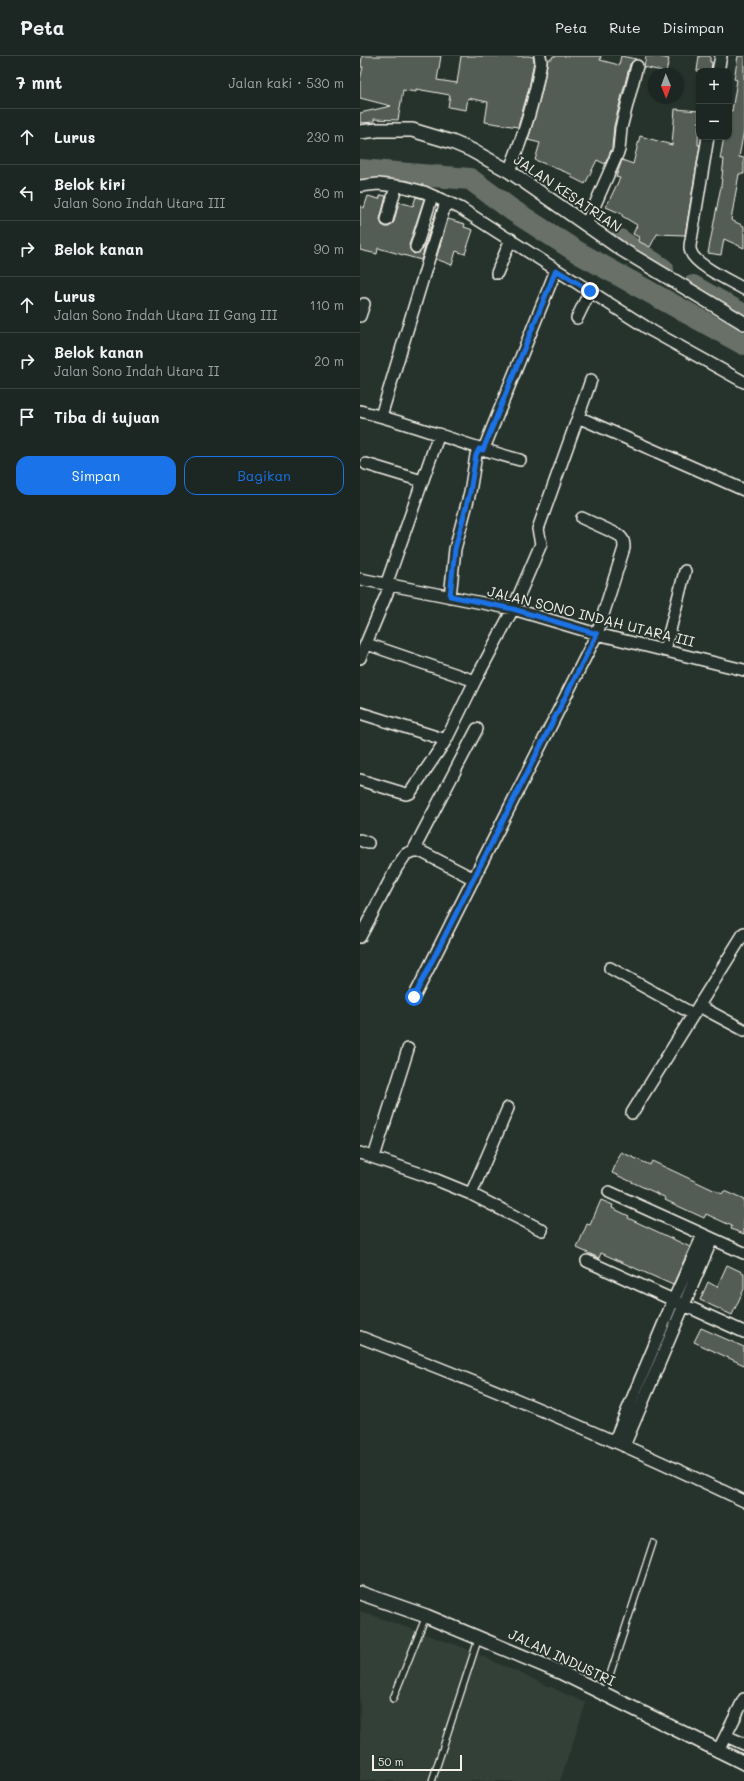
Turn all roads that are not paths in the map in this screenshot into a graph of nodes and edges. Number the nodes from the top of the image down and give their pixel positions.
1 (540, 56) edge
2 (721, 56) edge
3 (637, 66) dead end
4 (719, 68) edge
5 (360, 132) edge
6 (708, 140) edge
7 (509, 171) junction
8 (360, 186) edge
9 (396, 186) junction
10 (432, 196) junction
11 (446, 202) junction
12 (387, 220) dead end
13 (586, 225) junction
14 (511, 239) junction
15 (416, 247) dead end
16 (556, 270) junction
17 (497, 273) dead end
18 (744, 290) edge
19 (590, 291) junction
20 (364, 304) dead end
21 (360, 316) edge
22 (576, 318) dead end
23 (744, 323) edge
24 (591, 380) dead end
25 (744, 382) edge
26 (360, 412) edge
27 (381, 416) junction
28 (578, 417) junction
29 (439, 434) junction
30 (481, 450) junction
31 (520, 460) dead end
32 (366, 464) dead end
33 (422, 481) junction
34 (744, 490) edge
35 (582, 518) dead end
36 (686, 571) dead end
37 (360, 579) edge
38 (388, 586) junction
39 (450, 596) junction
40 (513, 609) junction
41 (597, 634) junction
42 (367, 644) junction
43 (665, 650) junction
44 (360, 658) edge
45 (744, 670) edge
46 (475, 681) junction
47 (360, 713) edge
48 (477, 729) dead end
49 (446, 740) junction
50 (360, 780) edge
51 (413, 851) junction
52 (474, 879) junction
53 (744, 933) edge
54 (360, 937) edge
55 (610, 968) dead end
56 (414, 997) dead end
57 (696, 1010) junction
58 (744, 1030) edge
59 (408, 1049) dead end
60 (508, 1108) dead end
61 (632, 1113) dead end
62 (360, 1153) edge
63 (374, 1157) junction
64 (610, 1192) dead end
65 (471, 1194) junction
66 (542, 1230) dead end
67 (708, 1237) junction
68 (744, 1253) edge
69 (587, 1260) dead end
70 (678, 1303) junction
71 (744, 1332) edge
72 (360, 1337) edge
73 (619, 1444) junction
74 (744, 1501) edge
75 (654, 1543) dead end
76 (360, 1593) edge
77 (426, 1616) junction
78 (479, 1637) junction
79 (604, 1694) junction
80 (393, 1699) dead end
81 (744, 1699) edge
82 (726, 1736) junction
83 (744, 1744) edge
84 (718, 1750) junction
85 (744, 1763) edge
86 (432, 1781) edge

1 - 7 street
2 - 4 street
3 - 13 street
5 - 7 street, JALAN KESATRIAN
6 - 18 street
7 - 13 street, JALAN KESATRIAN
8 - 9 street
9 - 10 street
9 - 12 street
10 - 11 street
10 - 15 street
11 - 14 street
11 - 27 street
13 - 23 street, JALAN KESATRIAN
14 - 16 street
14 - 17 street
16 - 19 street
16 - 30 street
19 - 22 street
19 - 25 street
20 - 21 street
24 - 28 street
26 - 27 street
27 - 29 street
28 - 34 street
28 - 40 street
29 - 30 street
29 - 33 street
30 - 31 street
30 - 39 street
32 - 33 street
33 - 38 street
35 - 41 street
36 - 43 street
37 - 38 street, JALAN SONO INDAH UTARA III
38 - 39 street, JALAN SONO INDAH UTARA III
38 - 42 street
39 - 40 street, JALAN SONO INDAH UTARA III
40 - 41 street, JALAN SONO INDAH UTARA III
40 - 46 street
41 - 43 street, JALAN SONO INDAH UTARA III
41 - 52 street
42 - 44 street
42 - 46 street
43 - 45 street, JALAN SONO INDAH UTARA III
46 - 49 street
47 - 49 street
48 - 51 street
49 - 50 street
51 - 52 street
51 - 54 street
52 - 56 street
53 - 57 street
55 - 57 street
57 - 58 street
57 - 61 street
59 - 63 street
60 - 65 street
62 - 63 street
63 - 65 street
64 - 67 street
65 - 66 street
67 - 68 street
67 - 70 street
69 - 70 street
70 - 71 street
70 - 73 street
72 - 73 street
73 - 74 street
75 - 79 lane
76 - 77 street, JALAN INDUSTRI
77 - 78 street, JALAN INDUSTRI
77 - 80 lane
78 - 79 street, JALAN INDUSTRI
78 - 86 lane
79 - 84 street, JALAN INDUSTRI
81 - 82 street
82 - 83 street
82 - 84 street
84 - 85 street, JALAN INDUSTRI

